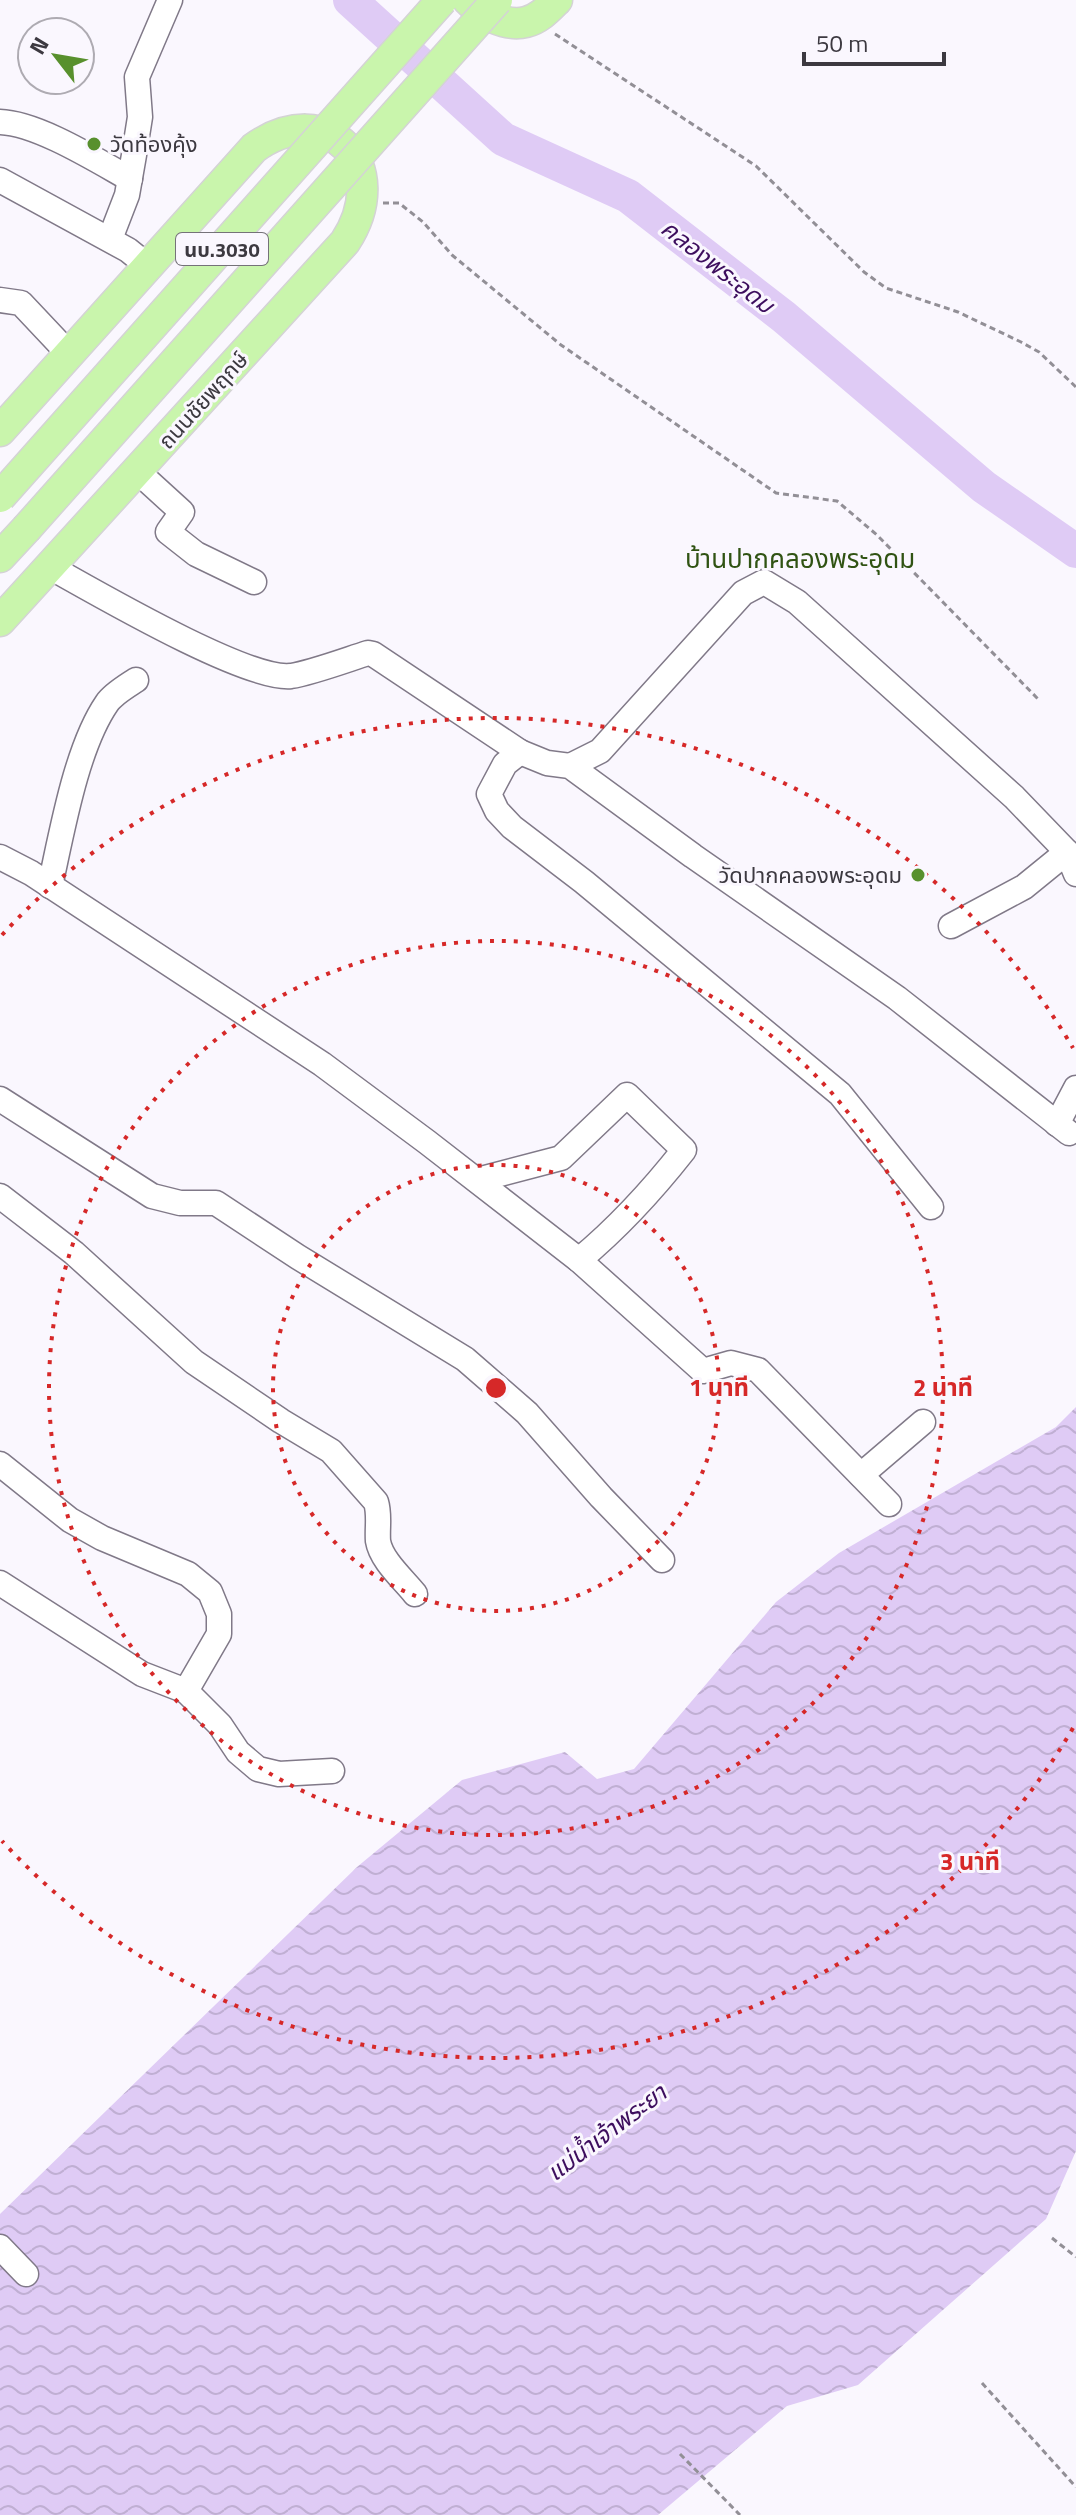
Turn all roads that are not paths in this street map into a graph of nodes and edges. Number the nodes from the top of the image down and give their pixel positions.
1 (170, 0) edge
2 (442, 0) edge
3 (468, 0) edge
4 (497, 0) edge
5 (557, 0) edge
6 (0, 122) edge
7 (130, 179) junction
8 (0, 180) edge
9 (110, 239) junction
10 (149, 267) junction
11 (0, 300) edge
12 (70, 355) junction
13 (0, 431) edge
14 (137, 471) junction
15 (0, 497) edge
16 (0, 557) edge
17 (50, 567) junction
18 (254, 582) dead end
19 (0, 621) edge
20 (136, 680) dead end
21 (520, 752) junction
22 (570, 766) junction
23 (0, 857) edge
24 (1072, 863) edge
25 (50, 886) junction
26 (951, 926) dead end
27 (1076, 1088) edge
28 (0, 1099) edge
29 (477, 1180) junction
30 (0, 1196) edge
31 (931, 1207) dead end
32 (579, 1260) junction
33 (923, 1422) dead end
34 (0, 1464) edge
35 (861, 1475) junction
36 (889, 1504) dead end
37 (662, 1560) dead end
38 (0, 1583) edge
39 (415, 1594) dead end
40 (186, 1691) junction
41 (332, 1771) dead end
42 (0, 2247) edge
43 (26, 2274) dead end

1 - 7 street
2 - 15 main road, นบ.3030, bridge
3 - 5 main road
4 - 16 main road, ถนนชัยพฤกษ์, bridge
6 - 7 street
7 - 9 street
8 - 9 street
9 - 10 street
10 - 12 main road
10 - 14 main road, ถนนชัยพฤกษ์
11 - 12 street
12 - 13 main road
14 - 17 main road, ถนนชัยพฤกษ์
14 - 18 street
17 - 19 main road, ถนนชัยพฤกษ์
17 - 21 street
20 - 25 street
21 - 22 street
21 - 31 street
22 - 24 street
22 - 27 street
23 - 25 street
24 - 26 street
25 - 29 street
28 - 37 street
29 - 32 street
29 - 32 street
30 - 39 street
32 - 35 street
33 - 35 street
34 - 40 street
35 - 36 street
38 - 40 street
40 - 41 street
42 - 43 street

